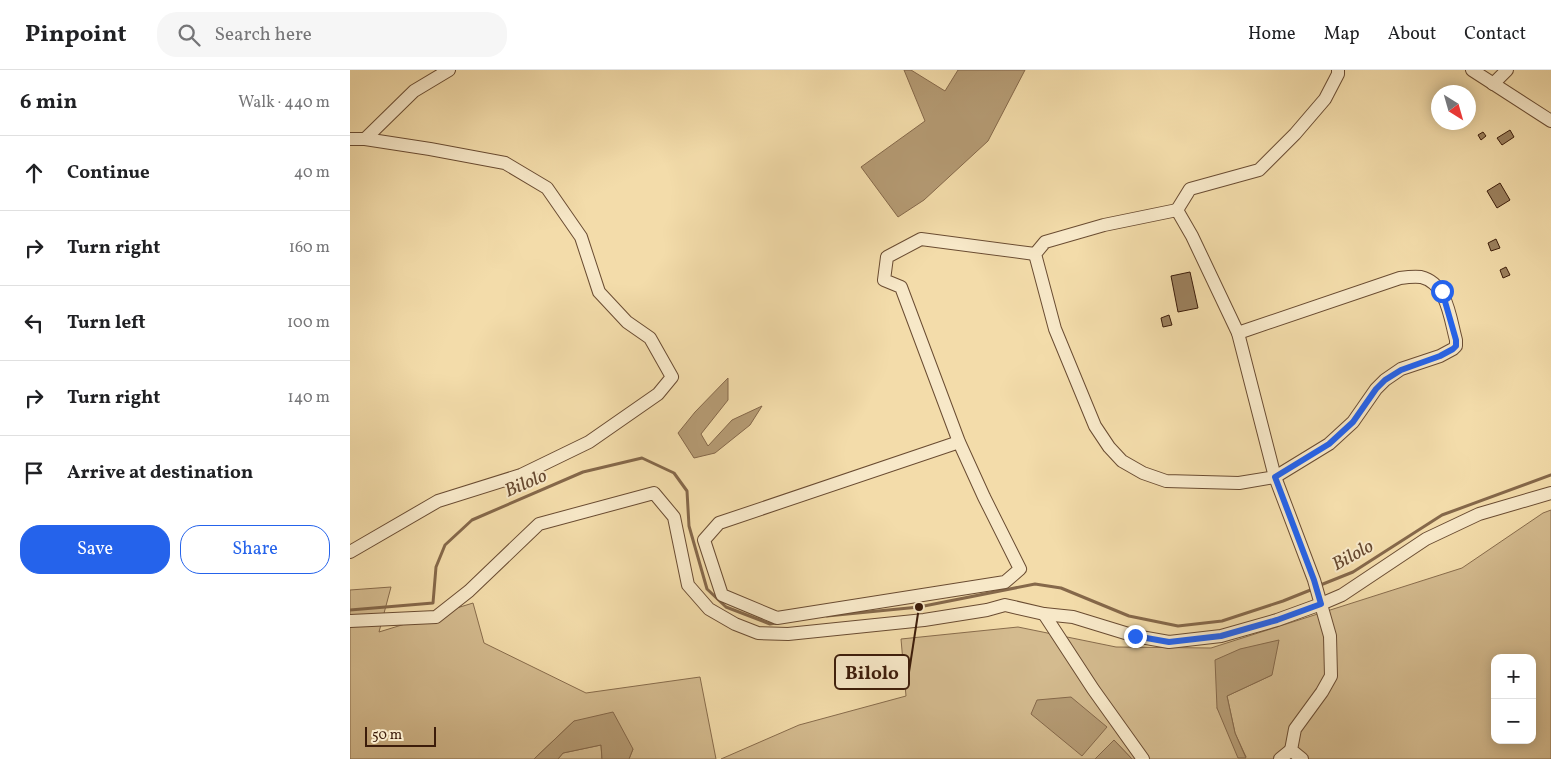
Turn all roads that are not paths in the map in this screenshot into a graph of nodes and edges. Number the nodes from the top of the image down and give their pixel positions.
1 (450, 70) edge
2 (1338, 70) edge
3 (1472, 70) edge
4 (1507, 70) edge
5 (1493, 84) junction
6 (1551, 121) edge
7 (350, 139) edge
8 (365, 139) junction
9 (1177, 210) junction
10 (1035, 254) junction
11 (1238, 333) junction
12 (959, 442) junction
13 (1275, 477) junction
14 (1551, 493) edge
15 (350, 552) edge
16 (1317, 592) junction
17 (1044, 614) junction
18 (350, 621) edge
19 (1291, 750) junction
20 (1143, 759) edge
21 (1280, 759) edge
22 (1302, 759) edge

1 - 8 street
2 - 9 street
3 - 5 street
4 - 5 street
5 - 6 street
7 - 8 street
8 - 15 street
9 - 10 street
9 - 11 street
10 - 12 street
10 - 13 street
11 - 13 street
11 - 13 street
12 - 12 street
13 - 16 street
14 - 16 street
16 - 17 street
16 - 19 street
17 - 18 street
17 - 20 street
19 - 21 street
19 - 22 street

